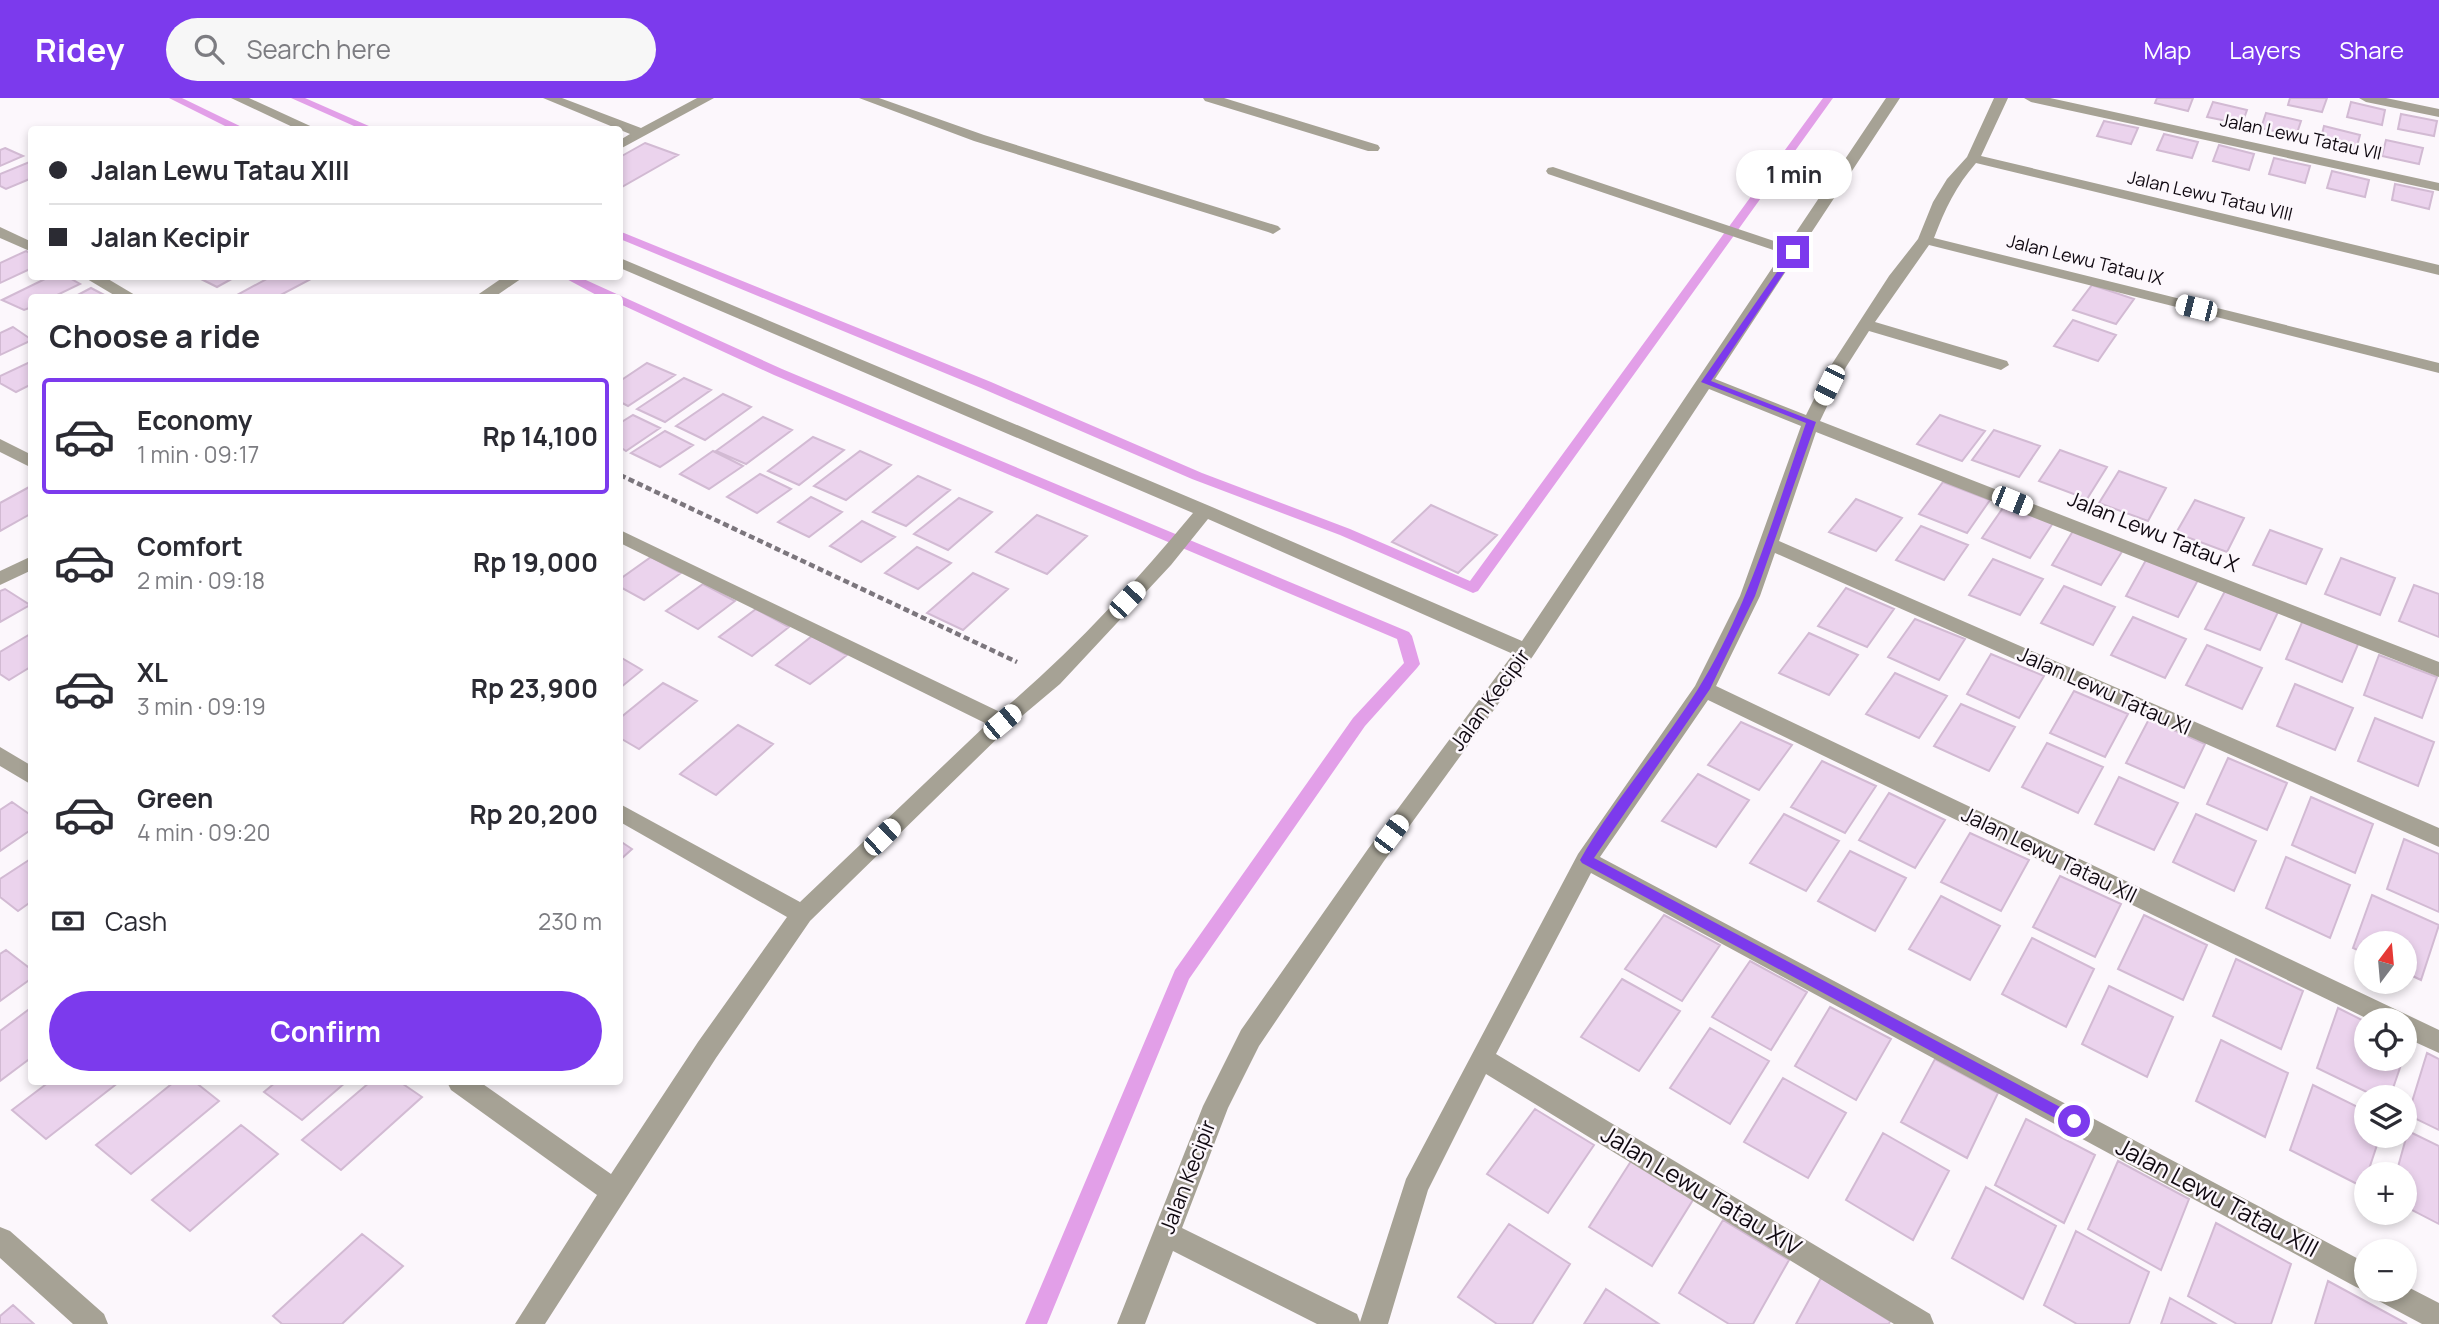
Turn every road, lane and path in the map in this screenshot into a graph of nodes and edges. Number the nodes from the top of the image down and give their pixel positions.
1 (238, 98) edge
2 (550, 98) edge
3 (707, 98) edge
4 (866, 98) edge
5 (1210, 98) edge
6 (1893, 98) edge
7 (2001, 98) edge
8 (2031, 98) edge
9 (2366, 98) edge
10 (2439, 113) edge
11 (303, 126) edge
12 (621, 126) edge
13 (623, 127) edge
14 (641, 134) junction
15 (623, 143) edge
16 (1373, 148) dead end
17 (1973, 158) junction
18 (1553, 171) dead end
19 (2439, 187) edge
20 (1273, 229) dead end
21 (0, 232) edge
22 (1925, 240) junction
23 (28, 246) edge
24 (1793, 252) junction
25 (623, 264) edge
26 (2439, 271) edge
27 (98, 280) edge
28 (510, 280) edge
29 (124, 294) edge
30 (486, 294) edge
31 (1866, 326) junction
32 (2001, 365) dead end
33 (2439, 369) edge
34 (1706, 382) junction
35 (1811, 422) junction
36 (0, 444) edge
37 (28, 461) edge
38 (623, 476) edge
39 (1205, 511) junction
40 (623, 538) edge
41 (1770, 544) junction
42 (28, 564) edge
43 (0, 579) edge
44 (1526, 651) junction
45 (2439, 670) edge
46 (1053, 679) junction
47 (1704, 689) junction
48 (1002, 722) junction
49 (0, 754) edge
50 (28, 774) edge
51 (623, 814) edge
52 (2439, 838) edge
53 (1586, 860) junction
54 (802, 914) junction
55 (2369, 1008) edge
56 (2417, 1031) edge
57 (2439, 1042) edge
58 (1482, 1058) junction
59 (464, 1085) edge
60 (613, 1191) junction
61 (1166, 1234) junction
62 (0, 1240) edge
63 (2354, 1272) edge
64 (2409, 1302) edge
65 (2439, 1318) edge
66 (94, 1324) edge
67 (529, 1324) edge
68 (1131, 1324) edge
69 (1347, 1324) edge
70 (1374, 1324) edge
71 (1920, 1324) edge

1 - 11 street
2 - 12 street
3 - 14 street
4 - 20 street
5 - 16 street
6 - 24 street, Jalan Kecipir
7 - 17 street
8 - 19 street, Jalan Lewu Tatau VII
9 - 10 street
13 - 14 street
14 - 15 street
17 - 22 street
17 - 26 street, Jalan Lewu Tatau VIII
18 - 24 street
21 - 23 street
22 - 31 street
22 - 33 street, Jalan Lewu Tatau IX
24 - 34 street, Jalan Kecipir
25 - 39 street
27 - 29 street
28 - 30 street
31 - 32 street
31 - 35 street
34 - 35 street, Jalan Lewu Tatau X
34 - 44 street, Jalan Kecipir
35 - 41 street
35 - 45 street, Jalan Lewu Tatau X
36 - 37 street
38 - 46 path
39 - 44 street
39 - 46 street
40 - 48 street
41 - 47 street
41 - 52 street, Jalan Lewu Tatau XI
42 - 43 street
44 - 61 street, Jalan Kecipir
46 - 48 street
47 - 53 street
47 - 55 street, Jalan Lewu Tatau XII
48 - 54 street
49 - 50 street
51 - 54 street
53 - 58 street
53 - 63 street, Jalan Lewu Tatau XIII
54 - 60 street
56 - 57 street
58 - 70 street
58 - 71 street, Jalan Lewu Tatau XIV
59 - 60 street
60 - 67 street
61 - 68 street, Jalan Kecipir
61 - 69 street
62 - 66 street
64 - 65 street

